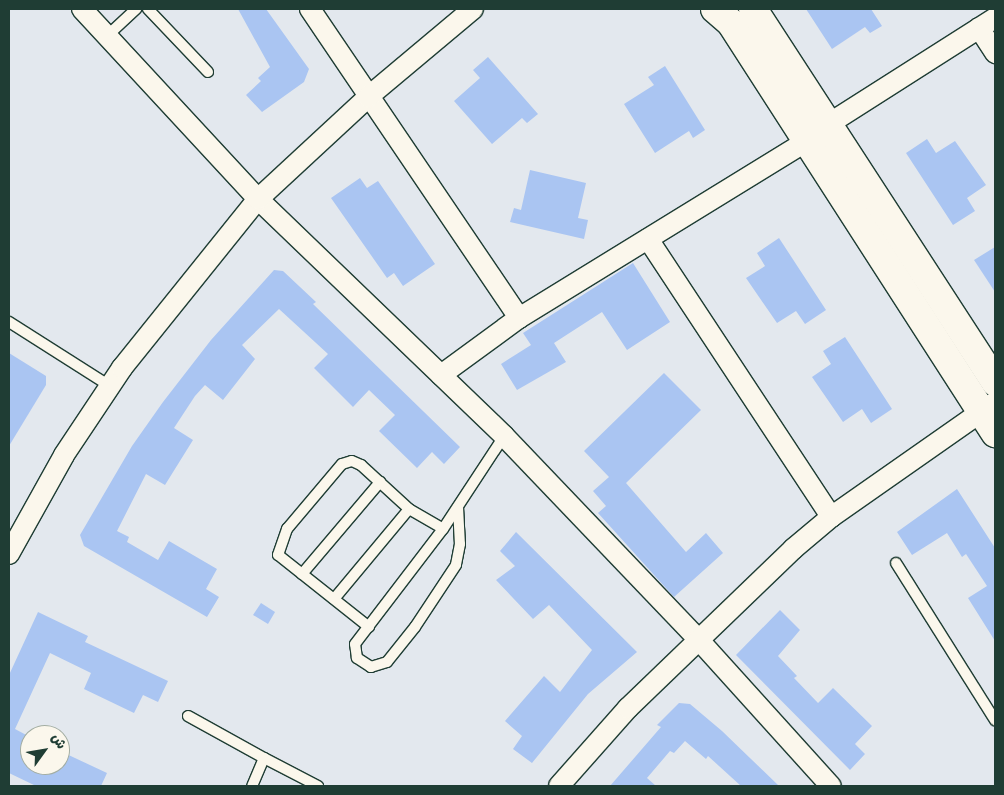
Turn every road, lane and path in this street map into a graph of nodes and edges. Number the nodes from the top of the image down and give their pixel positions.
1 (82, 9) edge
2 (136, 9) edge
3 (148, 9) edge
4 (310, 9) edge
5 (473, 9) edge
6 (714, 9) edge
7 (753, 9) edge
8 (987, 23) edge
9 (107, 36) junction
10 (995, 53) edge
11 (208, 72) dead end
12 (368, 96) junction
13 (817, 133) junction
14 (258, 199) junction
15 (648, 239) junction
16 (519, 318) junction
17 (9, 322) edge
18 (441, 375) junction
19 (995, 382) edge
20 (110, 386) junction
21 (991, 416) edge
22 (504, 436) junction
23 (380, 482) junction
24 (458, 507) junction
25 (409, 509) junction
26 (831, 517) junction
27 (443, 529) junction
28 (9, 554) edge
29 (896, 563) dead end
30 (302, 574) junction
31 (334, 600) junction
32 (369, 626) junction
33 (698, 639) junction
34 (188, 716) dead end
35 (995, 720) edge
36 (264, 758) junction
37 (252, 786) edge
38 (318, 786) edge
39 (559, 786) edge
40 (830, 786) edge

1 - 9 street
2 - 9 lane
3 - 11 lane
4 - 12 street
5 - 12 street
6 - 13 main road
7 - 13 main road
8 - 10 street
8 - 13 street
9 - 14 street
12 - 14 street
12 - 16 street
13 - 15 street
13 - 19 main road
13 - 21 main road
14 - 18 street
14 - 20 street
15 - 16 street
15 - 26 street
16 - 18 street
17 - 20 lane
18 - 22 street
20 - 28 street
21 - 26 street
22 - 24 lane
22 - 33 street
23 - 25 lane
23 - 30 lane
23 - 30 lane
24 - 27 lane
24 - 32 lane
25 - 27 lane
25 - 31 lane
26 - 33 street
27 - 32 lane
29 - 35 lane
30 - 31 lane
31 - 32 lane
33 - 39 street
33 - 40 street
34 - 36 lane
36 - 37 lane
36 - 38 lane

